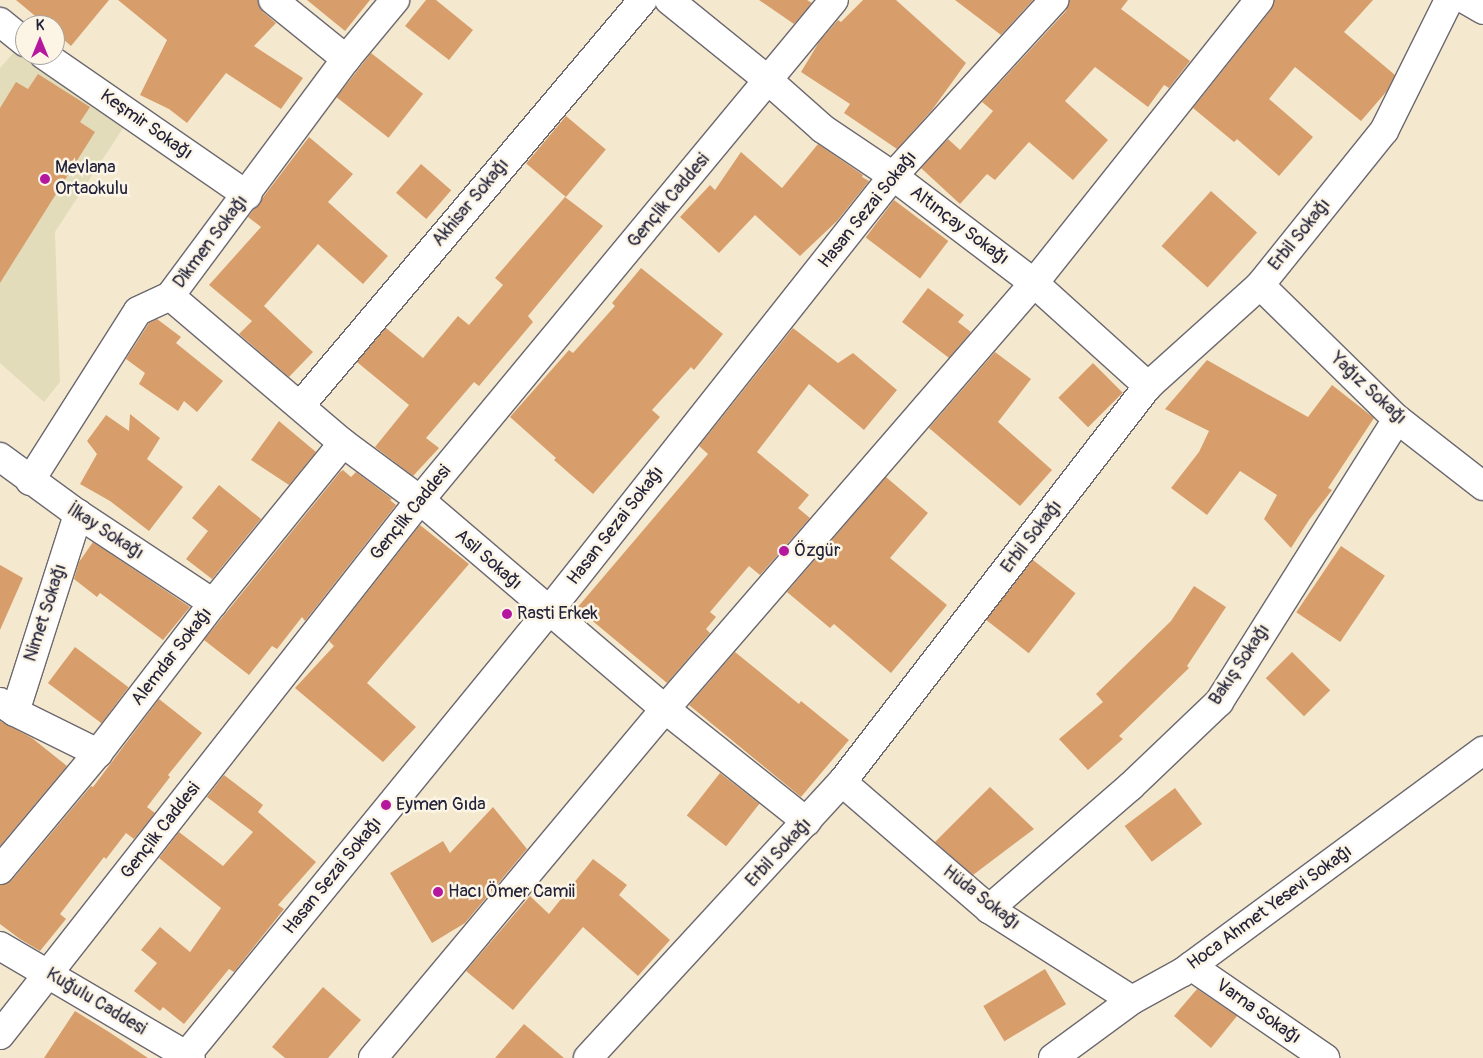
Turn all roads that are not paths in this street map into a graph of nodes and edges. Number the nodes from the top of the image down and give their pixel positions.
1 (274, 0) edge
2 (394, 0) edge
3 (643, 0) edge
4 (669, 0) edge
5 (834, 0) edge
6 (1054, 0) edge
7 (1259, 0) edge
8 (1449, 0) edge
9 (1466, 0) edge
10 (1483, 10) edge
11 (346, 59) junction
12 (59, 65) edge
13 (769, 81) junction
14 (893, 176) junction
15 (247, 194) junction
16 (1034, 283) junction
17 (1260, 285) junction
18 (170, 296) junction
19 (1148, 386) junction
20 (300, 406) junction
21 (1397, 419) junction
22 (344, 443) junction
23 (0, 457) edge
24 (30, 481) junction
25 (1483, 486) edge
26 (420, 500) junction
27 (78, 514) junction
28 (213, 603) junction
29 (548, 612) junction
30 (7, 707) edge
31 (665, 709) junction
32 (1483, 751) edge
33 (98, 752) junction
34 (842, 782) junction
35 (807, 822) junction
36 (0, 870) edge
37 (989, 909) junction
38 (0, 946) edge
39 (1191, 966) junction
40 (49, 974) junction
41 (1132, 1000) junction
42 (0, 1035) edge
43 (187, 1057) edge
44 (373, 1058) edge
45 (588, 1058) edge
46 (1054, 1058) edge
47 (1325, 1058) edge

1 - 11 street
2 - 11 street, Dikmen Sokağı
3 - 20 street, Akhisar Sokağı
4 - 13 street, Altınçay Sokağı
5 - 13 street, Gençlik Caddesi
6 - 14 street, Hasan Sezai Sokağı
7 - 16 street
8 - 17 street, Erbil Sokağı
9 - 10 street
11 - 15 street, Dikmen Sokağı
12 - 15 street, Keşmir Sokağı
13 - 14 street, Altınçay Sokağı
13 - 26 street, Gençlik Caddesi
14 - 16 street, Altınçay Sokağı
14 - 29 street, Hasan Sezai Sokağı
15 - 18 street, Dikmen Sokağı
16 - 19 street, Altınçay Sokağı
16 - 31 street
17 - 19 street, Erbil Sokağı
17 - 21 street, Yağız Sokağı
18 - 20 street, Asil Sokağı
18 - 24 street, Dikmen Sokağı
19 - 34 street, Erbil Sokağı
20 - 22 street, Asil Sokağı
21 - 25 street, Yağız Sokağı
21 - 37 street, Bakış Sokağı
22 - 26 street, Asil Sokağı
22 - 28 street, Alemdar Sokağı
23 - 24 street, İlkay Sokağı
24 - 27 street, İlkay Sokağı
26 - 29 street, Asil Sokağı
26 - 40 street, Gençlik Caddesi
27 - 28 street, İlkay Sokağı
27 - 30 street, Nimet Sokağı
28 - 33 street, Alemdar Sokağı
29 - 31 street, Asil Sokağı
29 - 43 street, Hasan Sezai Sokağı
30 - 33 street, Nimet Sokağı
31 - 35 street, Asil Sokağı
31 - 44 street
32 - 39 street, Hoca Ahmet Yesevi Sokağı
33 - 36 street, Alemdar Sokağı
34 - 35 street, Erbil Sokağı
34 - 37 street, Hüda Sokağı
35 - 45 street, Erbil Sokağı
37 - 41 street, Hüda Sokağı
38 - 40 street, Kuğulu Caddesi
39 - 41 street, Hoca Ahmet Yesevi Sokağı
39 - 47 street, Varna Sokağı
40 - 42 street, Gençlik Caddesi
40 - 43 street, Kuğulu Caddesi
41 - 46 street, Hoca Ahmet Yesevi Sokağı

